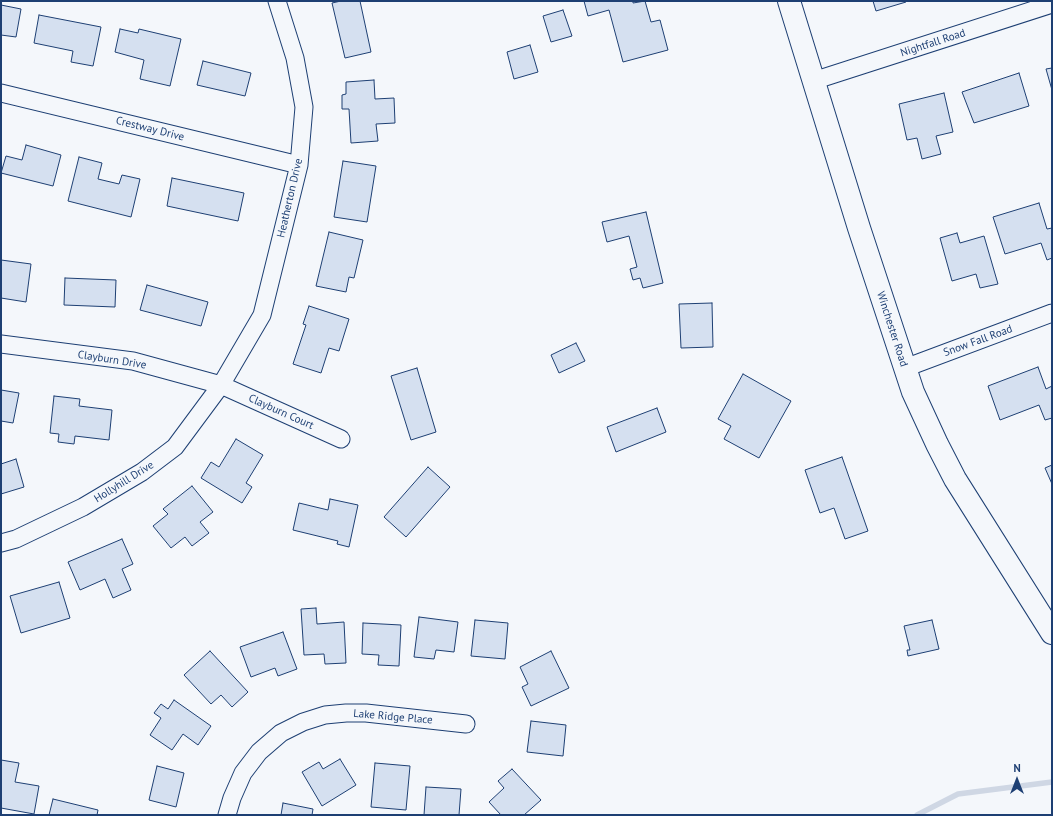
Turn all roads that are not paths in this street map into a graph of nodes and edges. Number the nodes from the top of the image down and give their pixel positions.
1 (277, 1) edge
2 (790, 1) edge
3 (1052, 4) edge
4 (813, 81) junction
5 (1, 93) edge
6 (299, 164) junction
7 (1052, 313) edge
8 (1, 344) edge
9 (905, 368) junction
10 (221, 385) junction
11 (341, 439) dead end
12 (1, 543) edge
13 (1052, 633) edge
14 (466, 724) dead end
15 (226, 815) edge

1 - 6 street, Heatherton Drive
2 - 4 street, Winchester Road
3 - 4 street, Nightfall Road
4 - 9 street, Winchester Road
5 - 6 street, Crestway Drive
6 - 10 street, Heatherton Drive
7 - 9 street, Snow Fall Road
8 - 10 street, Clayburn Drive
9 - 13 street, Winchester Road
10 - 11 street, Clayburn Court
10 - 12 street, Hollyhill Drive
14 - 15 street, Lake Ridge Place

